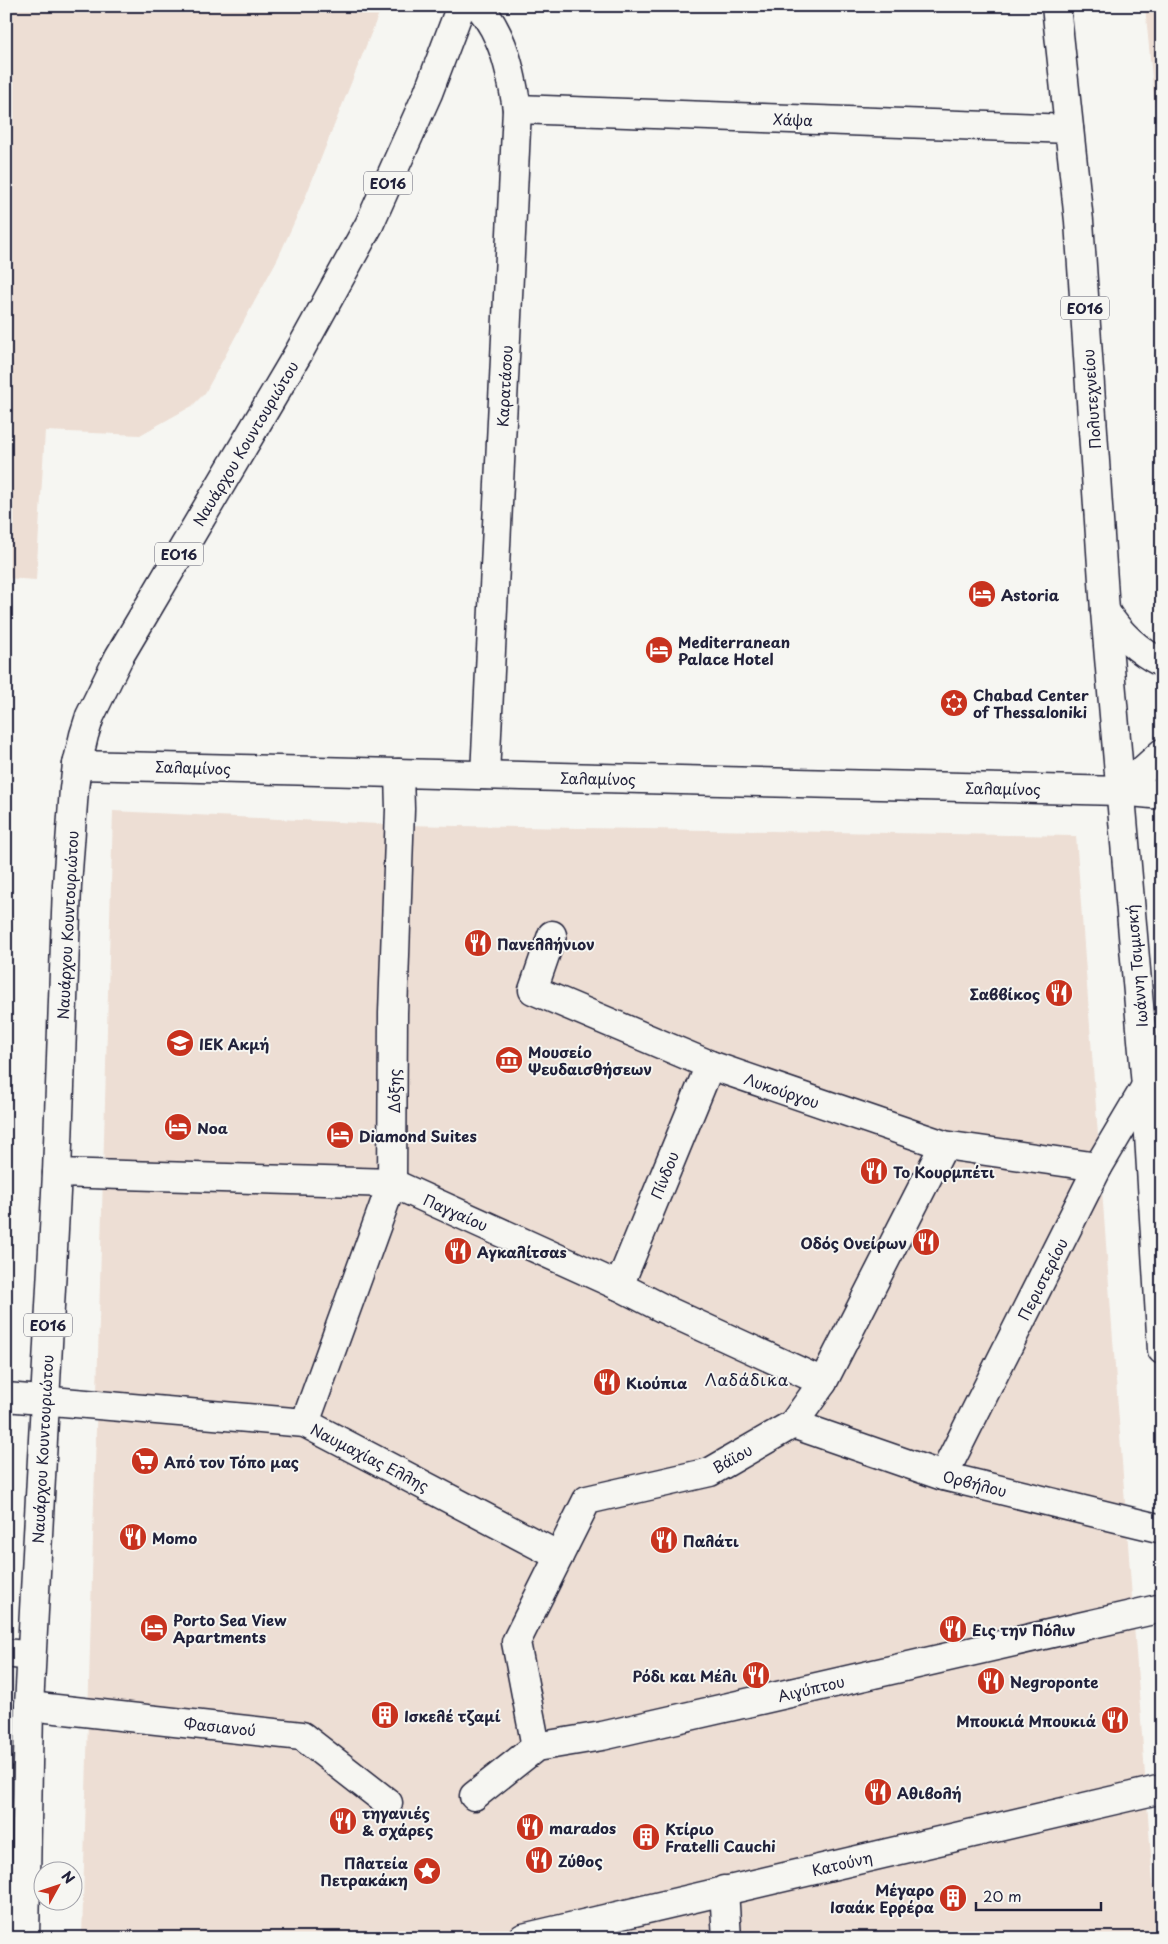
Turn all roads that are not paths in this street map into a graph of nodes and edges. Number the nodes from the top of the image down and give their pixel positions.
1 (461, 6) edge
2 (479, 6) edge
3 (1056, 6) edge
4 (517, 109) junction
5 (1069, 129) junction
6 (1105, 611) junction
7 (1162, 663) edge
8 (1162, 753) edge
9 (77, 764) junction
10 (399, 773) junction
11 (485, 775) junction
12 (1120, 791) junction
13 (1162, 795) edge
14 (552, 935) dead end
15 (710, 1065) junction
16 (1146, 1086) junction
17 (944, 1145) junction
18 (1098, 1166) junction
19 (57, 1173) junction
20 (392, 1183) junction
21 (619, 1286) junction
22 (1160, 1301) edge
23 (1162, 1350) edge
24 (823, 1382) junction
25 (6, 1397) edge
26 (45, 1400) junction
27 (305, 1423) junction
28 (793, 1424) junction
29 (943, 1476) junction
30 (1162, 1529) edge
31 (559, 1556) junction
32 (1162, 1608) edge
33 (19, 1655) edge
34 (29, 1706) junction
35 (536, 1747) junction
36 (1162, 1790) edge
37 (474, 1796) dead end
38 (388, 1803) dead end
39 (724, 1890) junction
40 (19, 1924) edge
41 (523, 1938) edge
42 (726, 1938) edge

1 - 9 street, Ναυάρχου Κουντουριώτου / ΕΟ16
2 - 4 street, Καρατάσου
3 - 5 street, Πολυτεχνείου / ΕΟ16
4 - 5 street, Χάψα
4 - 11 street, Καρατάσου
5 - 6 street, Πολυτεχνείου / ΕΟ16
6 - 7 street
6 - 12 street, Πολυτεχνείου / ΕΟ16
8 - 12 street
9 - 10 street, Σαλαμίνος
9 - 19 street, Ναυάρχου Κουντουριώτου / ΕΟ16
10 - 11 street, Σαλαμίνος
10 - 20 street, Δόξης
11 - 12 street, Σαλαμίνος
12 - 13 street, Σαλαμίνος
12 - 16 street, Ιωάννη Τσιμισκή / ΕΟ16
14 - 15 street, Λυκούργου
15 - 17 street, Λυκούργου
15 - 21 street, Πίνδου
16 - 18 street, Περιστερίου
16 - 22 street, Ιωάννη Τσιμισκή / ΕΟ16
17 - 18 street, Λυκούργου
17 - 24 street, Βάϊου
18 - 29 street, Περιστερίου
19 - 20 street, Παγγαίου
19 - 26 street, Ναυάρχου Κουντουριώτου / ΕΟ16
20 - 21 street, Παγγαίου
20 - 27 street, Δόξης
21 - 24 street, Παγγαίου
22 - 23 street, Ιωάννη Τσιμισκή / ΕΟ16
24 - 28 street, Βάϊου
25 - 26 street, Ναυμαχίας Ελλης
26 - 27 street, Ναυμαχίας Ελλης
26 - 33 street, Ναυάρχου Κουντουριώτου / ΕΟ16
27 - 31 street, Ναυμαχίας Ελλης
28 - 29 street, Ορβήλου
28 - 31 street, Βάϊου
29 - 30 street, Ορβήλου
31 - 35 street, Βάϊου
32 - 35 street, Αιγύπτου
33 - 34 street, Ναυάρχου Κουντουριώτου / ΕΟ16
34 - 38 street, Φασιανού
34 - 40 street, Ναυάρχου Κουντουριώτου / ΕΟ16
35 - 37 street, Αιγύπτου
36 - 39 street, Κατούνη
39 - 41 street, Κατούνη
39 - 42 street

